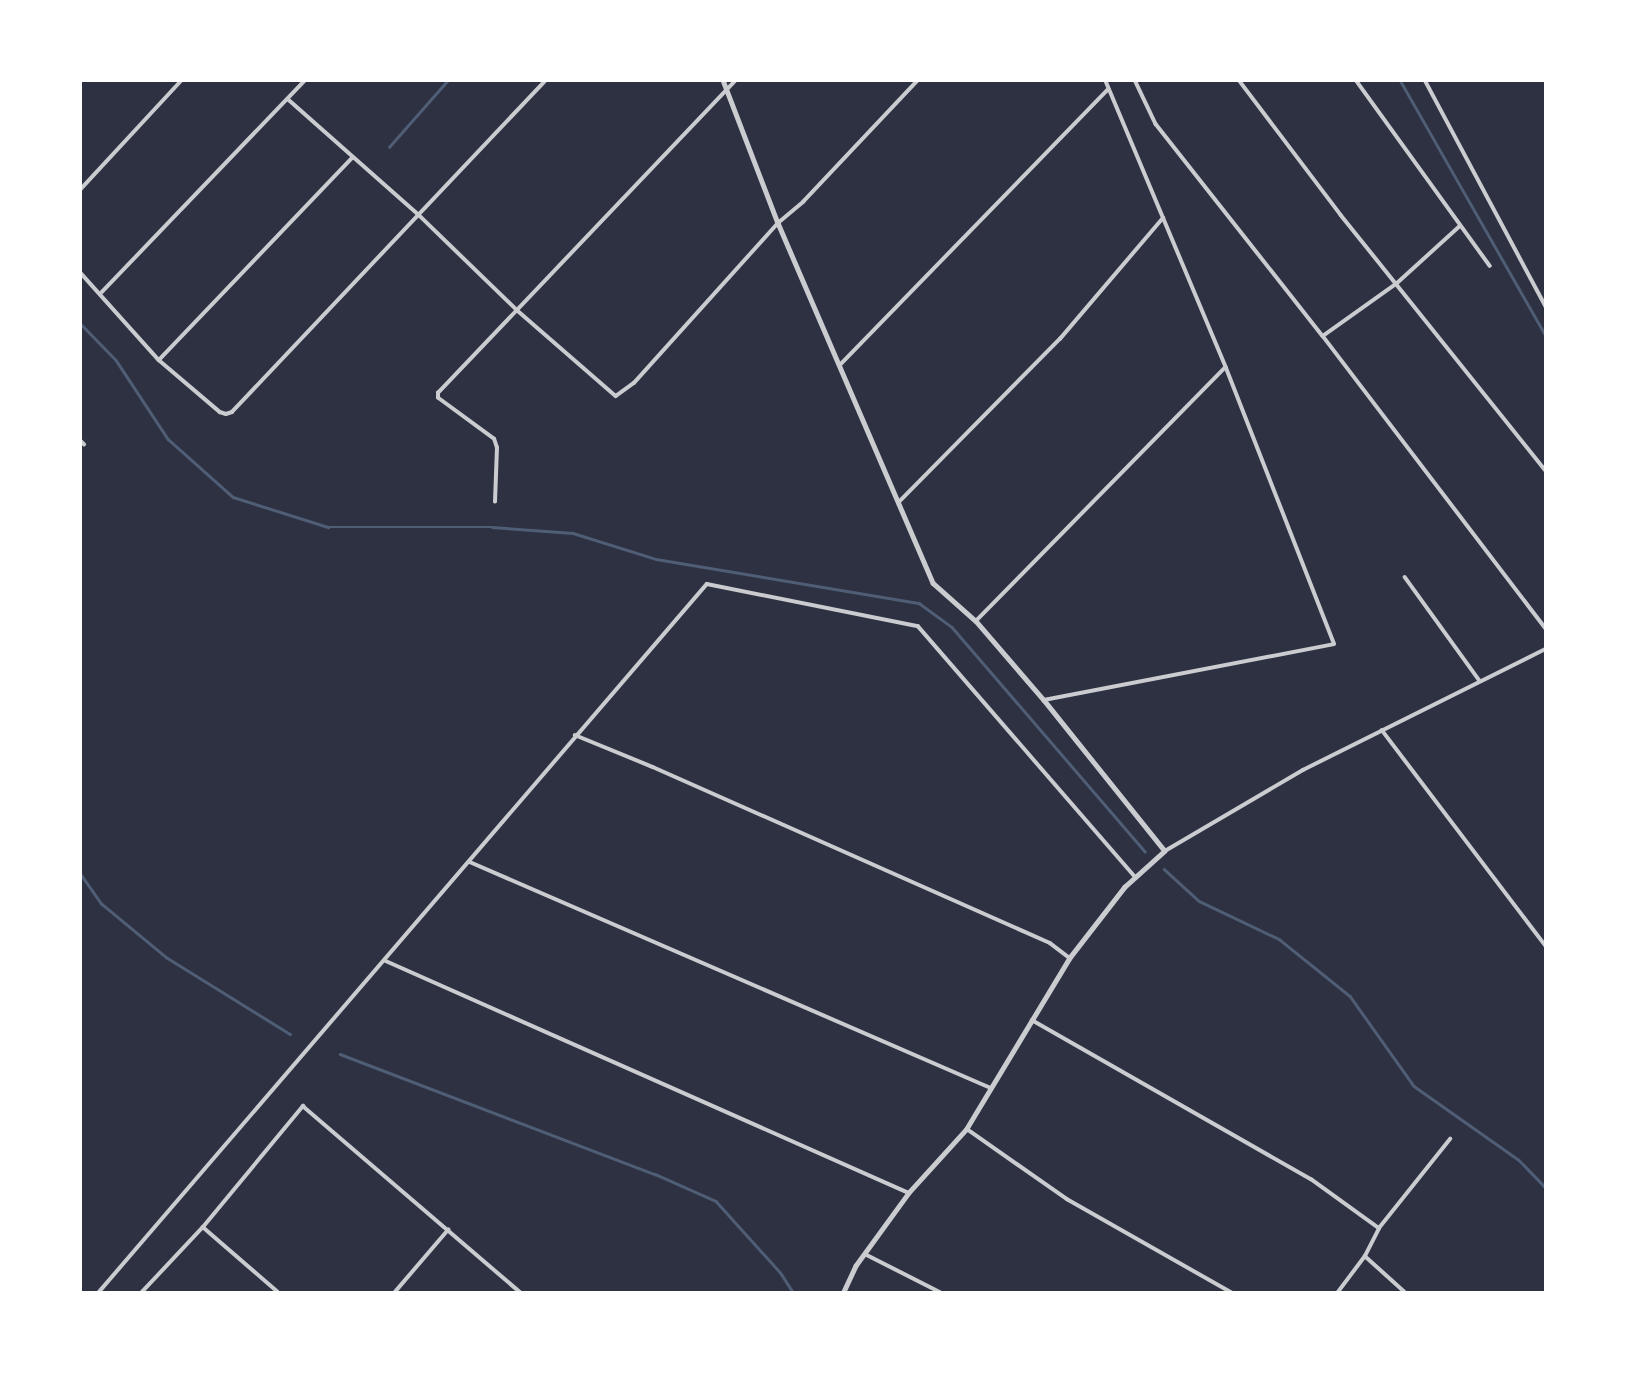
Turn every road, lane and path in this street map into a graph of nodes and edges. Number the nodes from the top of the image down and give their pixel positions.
1 (182, 80) edge
2 (305, 80) edge
3 (546, 80) edge
4 (723, 80) edge
5 (736, 80) edge
6 (918, 80) edge
7 (1105, 80) edge
8 (1135, 80) edge
9 (1239, 80) edge
10 (1356, 80) edge
11 (1425, 80) edge
12 (1108, 89) junction
13 (727, 90) junction
14 (288, 99) junction
15 (352, 158) junction
16 (80, 190) edge
17 (419, 215) junction
18 (1163, 218) junction
19 (778, 223) junction
20 (1460, 226) junction
21 (1490, 266) dead end
22 (80, 271) edge
23 (1396, 284) junction
24 (102, 292) junction
25 (1545, 307) edge
26 (517, 310) junction
27 (1323, 336) junction
28 (159, 360) junction
29 (839, 366) junction
30 (1226, 368) junction
31 (1545, 471) edge
32 (495, 502) dead end
33 (898, 503) junction
34 (1405, 577) dead end
35 (976, 621) junction
36 (1545, 629) edge
37 (1545, 649) edge
38 (1480, 681) junction
39 (1044, 700) junction
40 (1382, 730) junction
41 (575, 735) junction
42 (1165, 851) junction
43 (469, 861) junction
44 (1136, 878) junction
45 (1545, 946) edge
46 (1070, 958) junction
47 (386, 961) junction
48 (1032, 1020) junction
49 (991, 1088) junction
50 (967, 1129) junction
51 (1450, 1139) dead end
52 (909, 1193) junction
53 (203, 1227) junction
54 (1379, 1228) junction
55 (448, 1230) junction
56 (864, 1254) junction
57 (1365, 1256) junction
58 (99, 1293) edge
59 (142, 1293) edge
60 (278, 1293) edge
61 (395, 1293) edge
62 (520, 1293) edge
63 (844, 1293) edge
64 (940, 1293) edge
65 (1231, 1293) edge
66 (1338, 1293) edge
67 (1405, 1293) edge

1 - 16 street
2 - 14 street
3 - 17 street
4 - 13 street
5 - 13 street
6 - 19 street
7 - 12 street
8 - 27 street
9 - 23 street
10 - 20 street
11 - 25 street
12 - 18 street
12 - 29 street
13 - 19 street
13 - 26 street
14 - 15 street
14 - 24 street
15 - 17 street
15 - 28 street
17 - 26 street
17 - 28 street
18 - 30 street
18 - 33 street
19 - 26 street
19 - 29 street
20 - 21 street
20 - 23 street
22 - 24 street
23 - 27 street
23 - 31 street
24 - 28 street
26 - 32 street
27 - 36 street
29 - 33 street
30 - 35 street
30 - 39 street
33 - 35 street
34 - 38 street
35 - 39 street
37 - 38 street
38 - 40 street
39 - 42 street
40 - 42 street
40 - 45 street
41 - 43 street
41 - 44 street
41 - 46 street
42 - 44 street
43 - 47 street
43 - 49 street
44 - 46 street
46 - 48 street
47 - 52 street
47 - 58 street
48 - 49 street
48 - 54 street
49 - 50 street
50 - 52 street
50 - 65 street
51 - 54 street
52 - 56 street
53 - 55 street
53 - 59 street
53 - 60 street
54 - 57 street
55 - 61 street
55 - 62 street
56 - 63 street
56 - 64 street
57 - 66 street
57 - 67 street

